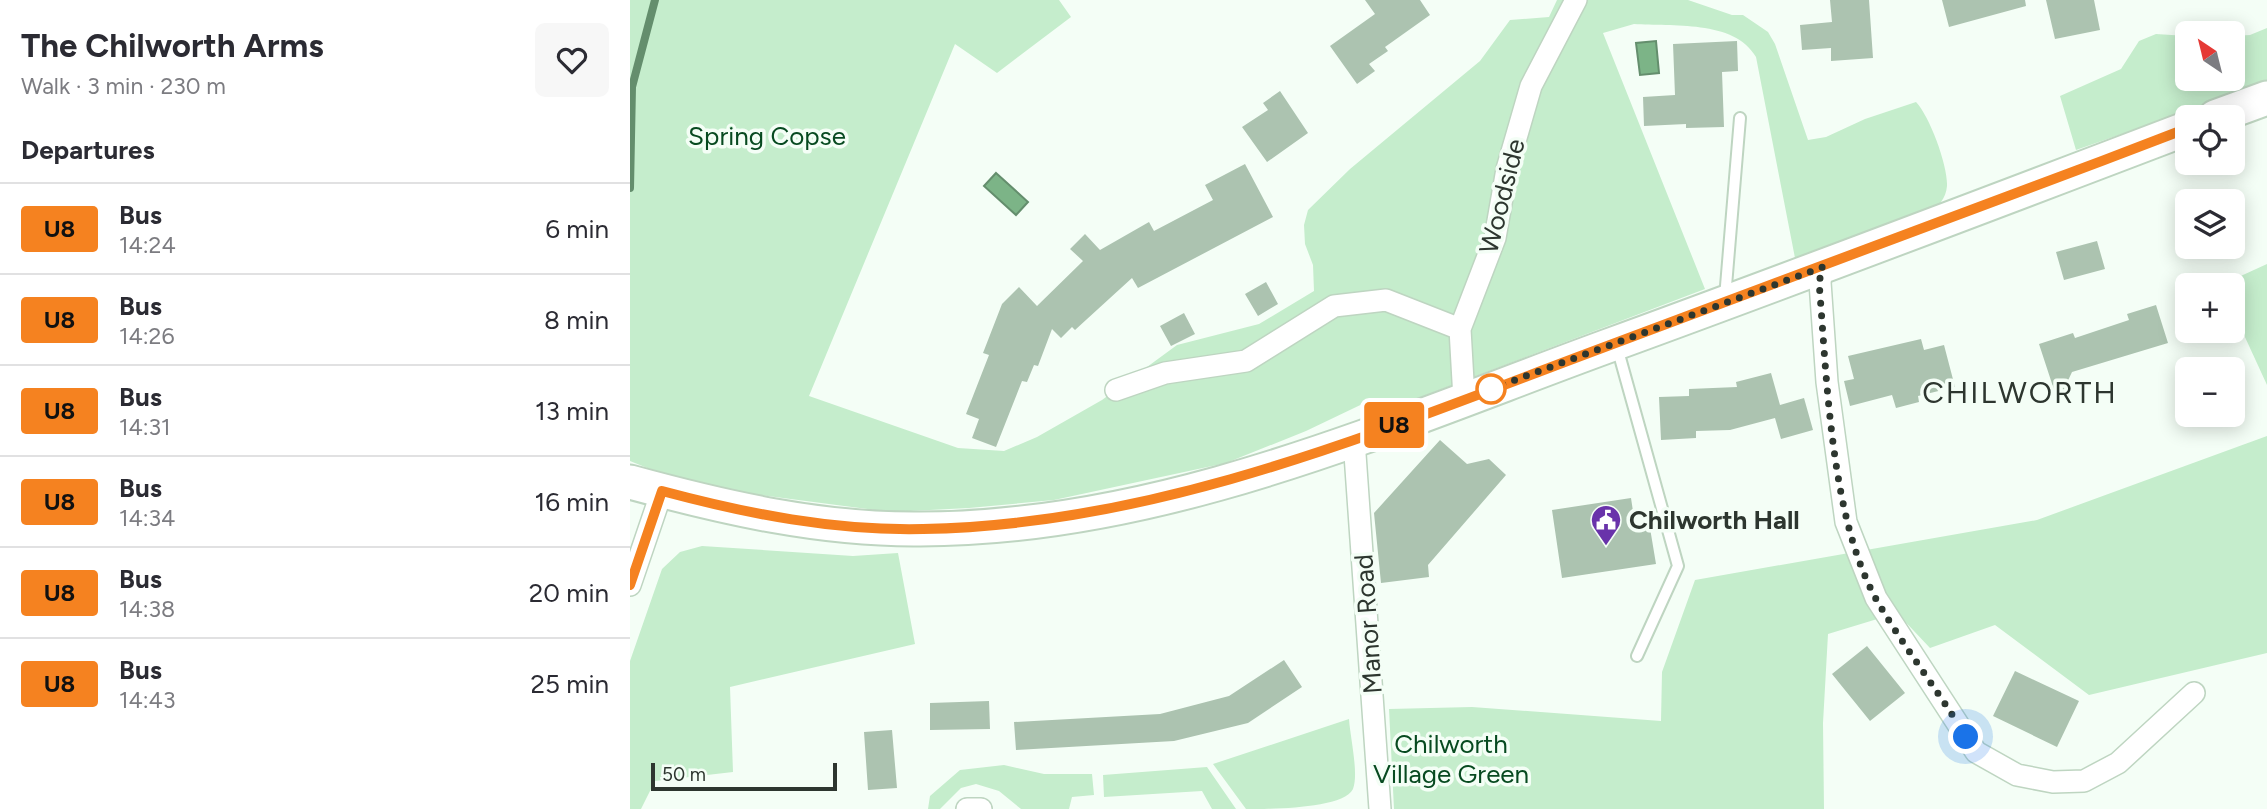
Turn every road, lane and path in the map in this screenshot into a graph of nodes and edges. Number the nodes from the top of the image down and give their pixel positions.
1 (1576, 0) edge
2 (2267, 97) edge
3 (2245, 105) edge
4 (1740, 118) dead end
5 (2175, 133) edge
6 (1823, 267) junction
7 (1724, 304) junction
8 (1460, 329) junction
9 (1615, 343) junction
10 (1116, 390) dead end
11 (1464, 399) junction
12 (1353, 440) junction
13 (630, 482) edge
14 (662, 491) junction
15 (630, 585) edge
16 (1637, 656) dead end
17 (2194, 693) dead end
18 (967, 809) edge
19 (981, 809) edge
20 (1380, 809) edge

1 - 8 street, Woodside
2 - 3 main road
4 - 7 lane
5 - 6 main road
6 - 7 main road
6 - 17 street
7 - 9 main road
8 - 10 street
8 - 11 street, Woodside
9 - 11 main road
9 - 16 lane
11 - 12 main road
12 - 14 main road
12 - 20 street, Manor Road
13 - 14 main road
14 - 15 street
18 - 19 street

